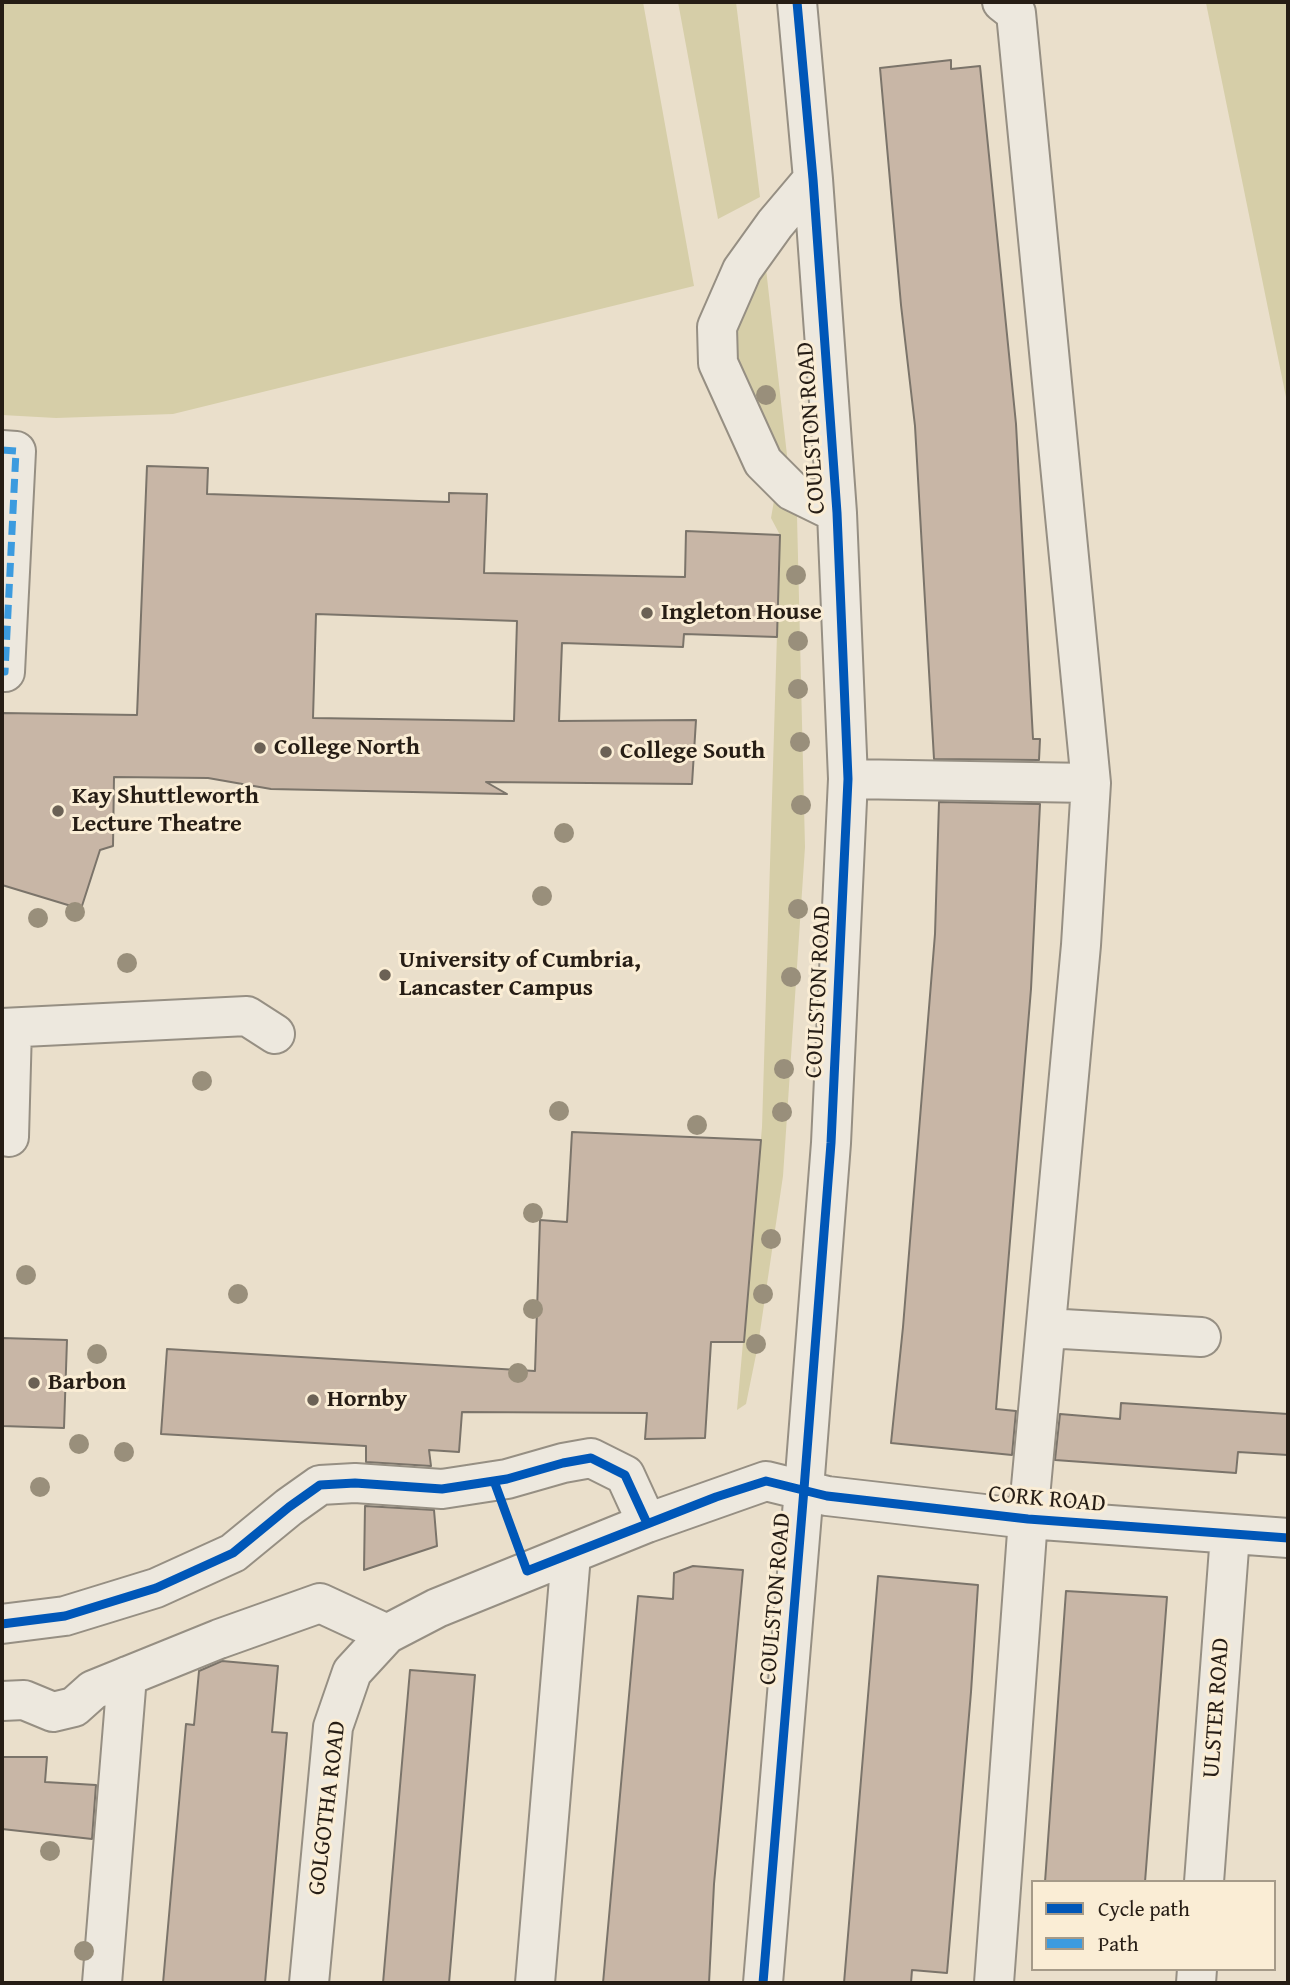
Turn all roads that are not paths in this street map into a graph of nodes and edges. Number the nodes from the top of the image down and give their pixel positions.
1 (797, 2) edge
2 (1002, 2) edge
3 (813, 178) junction
4 (2, 450) edge
5 (837, 513) junction
6 (2, 672) edge
7 (848, 779) junction
8 (1091, 783) junction
9 (7, 1028) edge
10 (275, 1034) dead end
11 (9, 1137) dead end
12 (1046, 1328) junction
13 (1201, 1337) dead end
14 (804, 1489) junction
15 (1028, 1519) junction
16 (647, 1523) junction
17 (1230, 1535) junction
18 (1288, 1538) edge
19 (571, 1555) junction
20 (2, 1624) edge
21 (387, 1634) junction
22 (127, 1676) junction
23 (2, 1701) edge
24 (1204, 1880) edge
25 (102, 1983) edge
26 (309, 1983) edge
27 (535, 1983) edge
28 (762, 1983) edge
29 (994, 1983) edge

1 - 3 street, COULSTON ROAD
2 - 8 street
3 - 5 street, COULSTON ROAD
3 - 5 street
4 - 6 street
5 - 7 street, COULSTON ROAD
7 - 8 street
7 - 14 street, COULSTON ROAD
8 - 12 street
9 - 10 street
9 - 11 street
12 - 13 street
12 - 15 street
14 - 15 street, CORK ROAD
14 - 16 street, GOLGOTHA ROAD
14 - 28 street, COULSTON ROAD
15 - 17 street, CORK ROAD
15 - 29 street
16 - 19 street, GOLGOTHA ROAD
16 - 20 street
17 - 18 street, CORK ROAD
17 - 24 street, ULSTER ROAD
19 - 21 street, GOLGOTHA ROAD
19 - 27 street
21 - 22 street
21 - 26 street, GOLGOTHA ROAD
22 - 23 street
22 - 25 street

